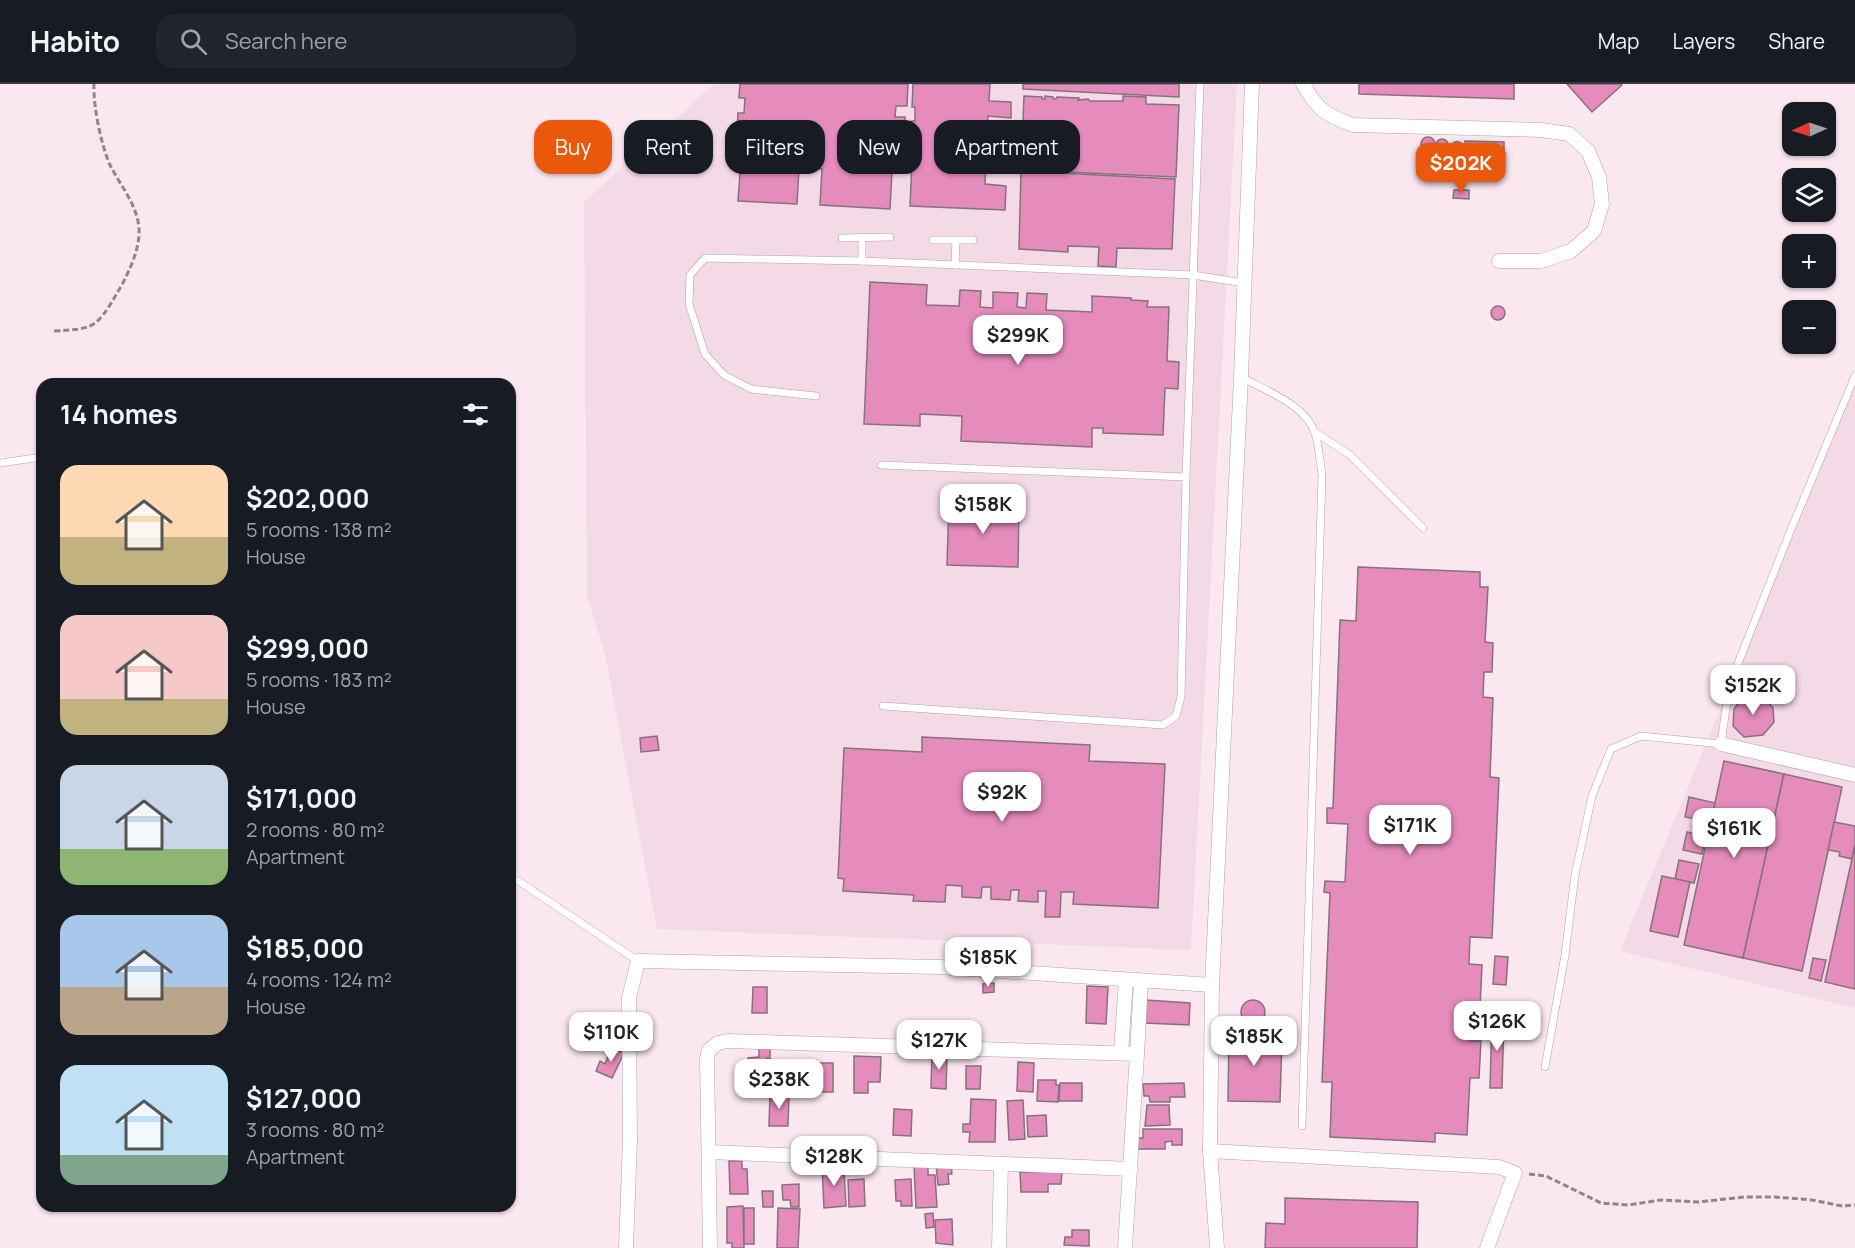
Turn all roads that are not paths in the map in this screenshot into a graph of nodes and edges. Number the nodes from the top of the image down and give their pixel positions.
1 (1200, 84) edge
2 (1252, 84) edge
3 (1304, 84) edge
4 (862, 237) junction
5 (890, 237) dead end
6 (842, 238) dead end
7 (933, 240) dead end
8 (956, 240) junction
9 (973, 240) dead end
10 (862, 261) junction
11 (1499, 261) dead end
12 (955, 265) junction
13 (1193, 275) junction
14 (1244, 283) junction
15 (1855, 376) edge
16 (1241, 377) junction
17 (816, 396) dead end
18 (1314, 432) junction
19 (36, 458) edge
20 (0, 463) edge
21 (881, 465) dead end
22 (1186, 477) junction
23 (1423, 528) dead end
24 (883, 706) dead end
25 (1721, 744) junction
26 (1855, 776) edge
27 (516, 880) edge
28 (638, 961) junction
29 (1126, 980) junction
30 (1142, 981) junction
31 (1212, 985) junction
32 (1122, 1053) junction
33 (1137, 1054) junction
34 (1545, 1067) dead end
35 (1302, 1126) dead end
36 (1210, 1151) junction
37 (709, 1152) junction
38 (1001, 1164) junction
39 (1131, 1168) junction
40 (626, 1248) edge
41 (710, 1248) edge
42 (999, 1248) edge
43 (1125, 1248) edge
44 (1217, 1248) edge
45 (1487, 1248) edge

1 - 13 lane
2 - 14 street
3 - 11 street
4 - 5 lane
4 - 6 lane
4 - 10 lane
7 - 8 lane
8 - 9 lane
8 - 12 lane
10 - 12 lane
10 - 17 lane
12 - 13 lane
13 - 14 lane
13 - 22 lane
14 - 16 street
15 - 25 lane
16 - 18 lane
16 - 31 street
18 - 23 lane
18 - 35 lane
19 - 20 lane
21 - 22 lane
22 - 24 lane
25 - 26 street
25 - 34 lane
27 - 28 lane
28 - 29 street
28 - 40 street
29 - 30 street
29 - 32 street
30 - 31 street
30 - 33 street
31 - 36 street
32 - 33 street
32 - 37 street
33 - 39 street
36 - 44 street
36 - 45 street
37 - 38 street
37 - 41 street
38 - 39 street
38 - 42 street
39 - 43 street

